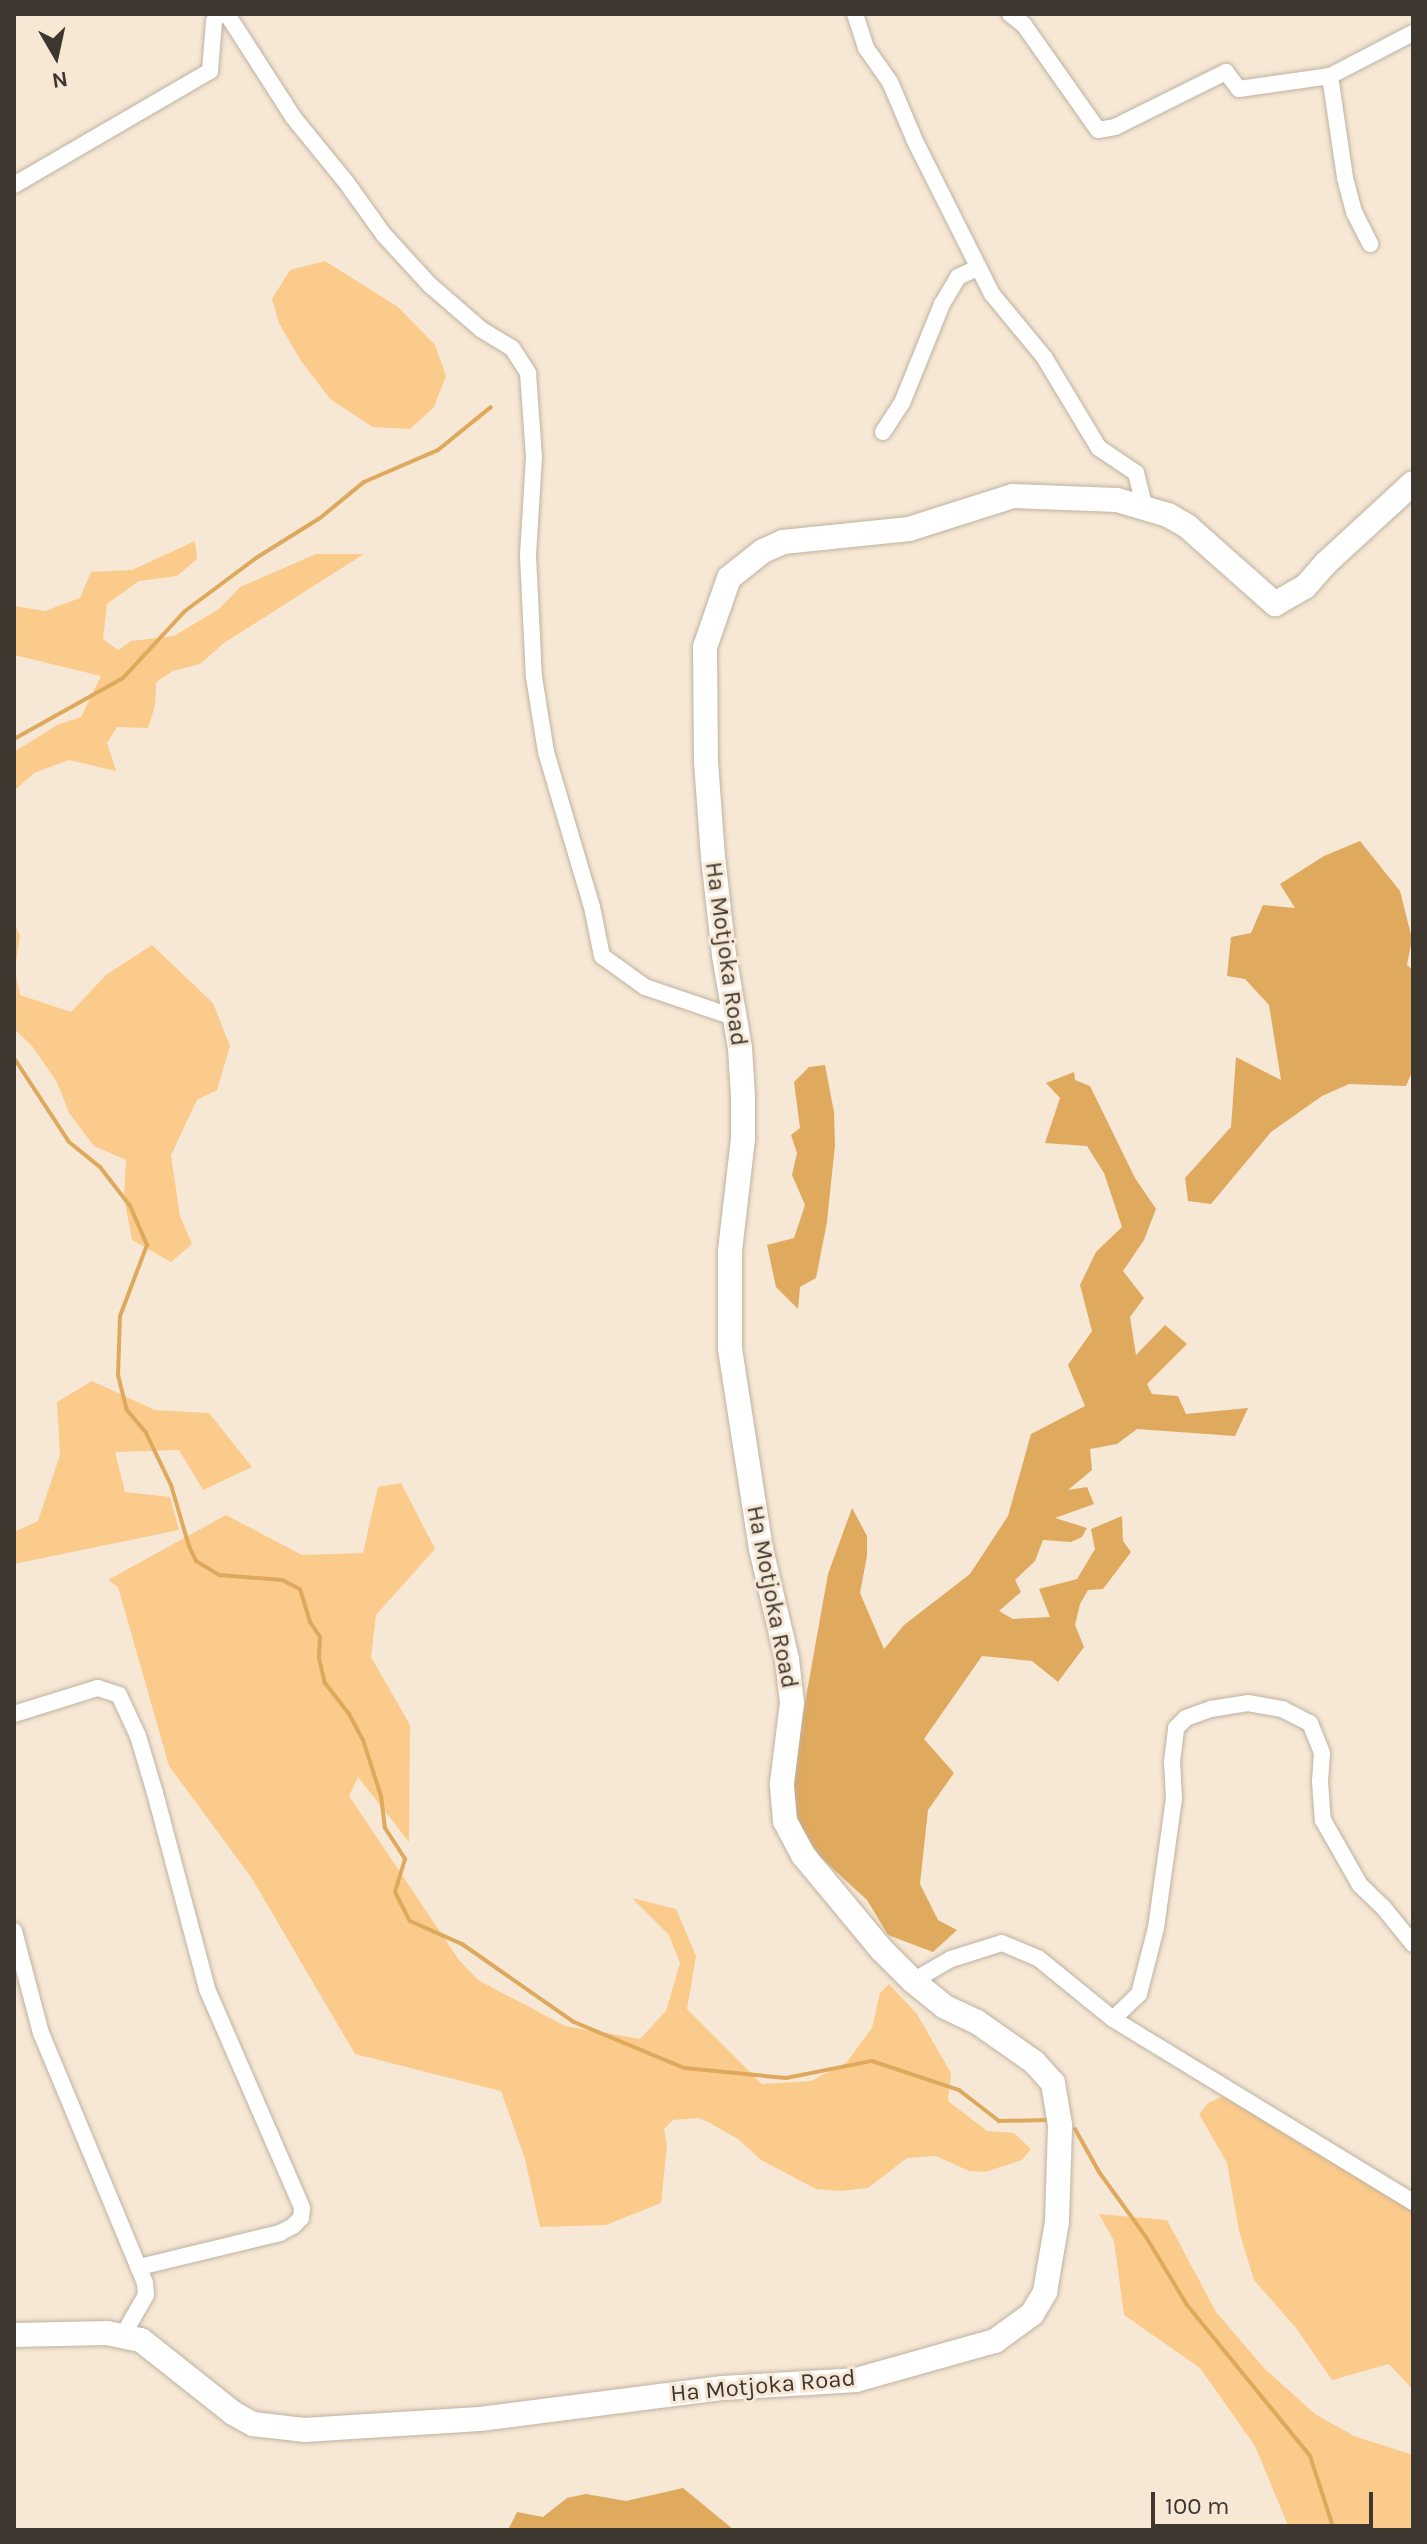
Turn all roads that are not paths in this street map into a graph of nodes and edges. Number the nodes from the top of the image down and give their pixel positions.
1 (219, 14) edge
2 (227, 14) edge
3 (855, 14) edge
4 (1010, 14) edge
5 (1413, 33) edge
6 (1330, 76) junction
7 (14, 185) edge
8 (1370, 244) dead end
9 (979, 267) junction
10 (883, 432) dead end
11 (1413, 483) edge
12 (1144, 506) junction
13 (736, 1018) junction
14 (14, 1714) edge
15 (14, 1931) edge
16 (1413, 1944) edge
17 (913, 1981) junction
18 (1113, 2019) junction
19 (1413, 2202) edge
20 (139, 2267) junction
21 (14, 2335) edge
22 (123, 2335) junction

1 - 7 street
2 - 13 street
3 - 9 street
4 - 6 street
5 - 6 street
6 - 8 street
9 - 10 street
9 - 12 street
11 - 12 street, Ha Motjoka Road
12 - 13 street, Ha Motjoka Road
13 - 17 street, Ha Motjoka Road
14 - 20 street
15 - 20 street
16 - 18 street
17 - 18 street
17 - 22 street, Ha Motjoka Road
18 - 19 street
20 - 22 street
21 - 22 street, Ha Motjoka Road

